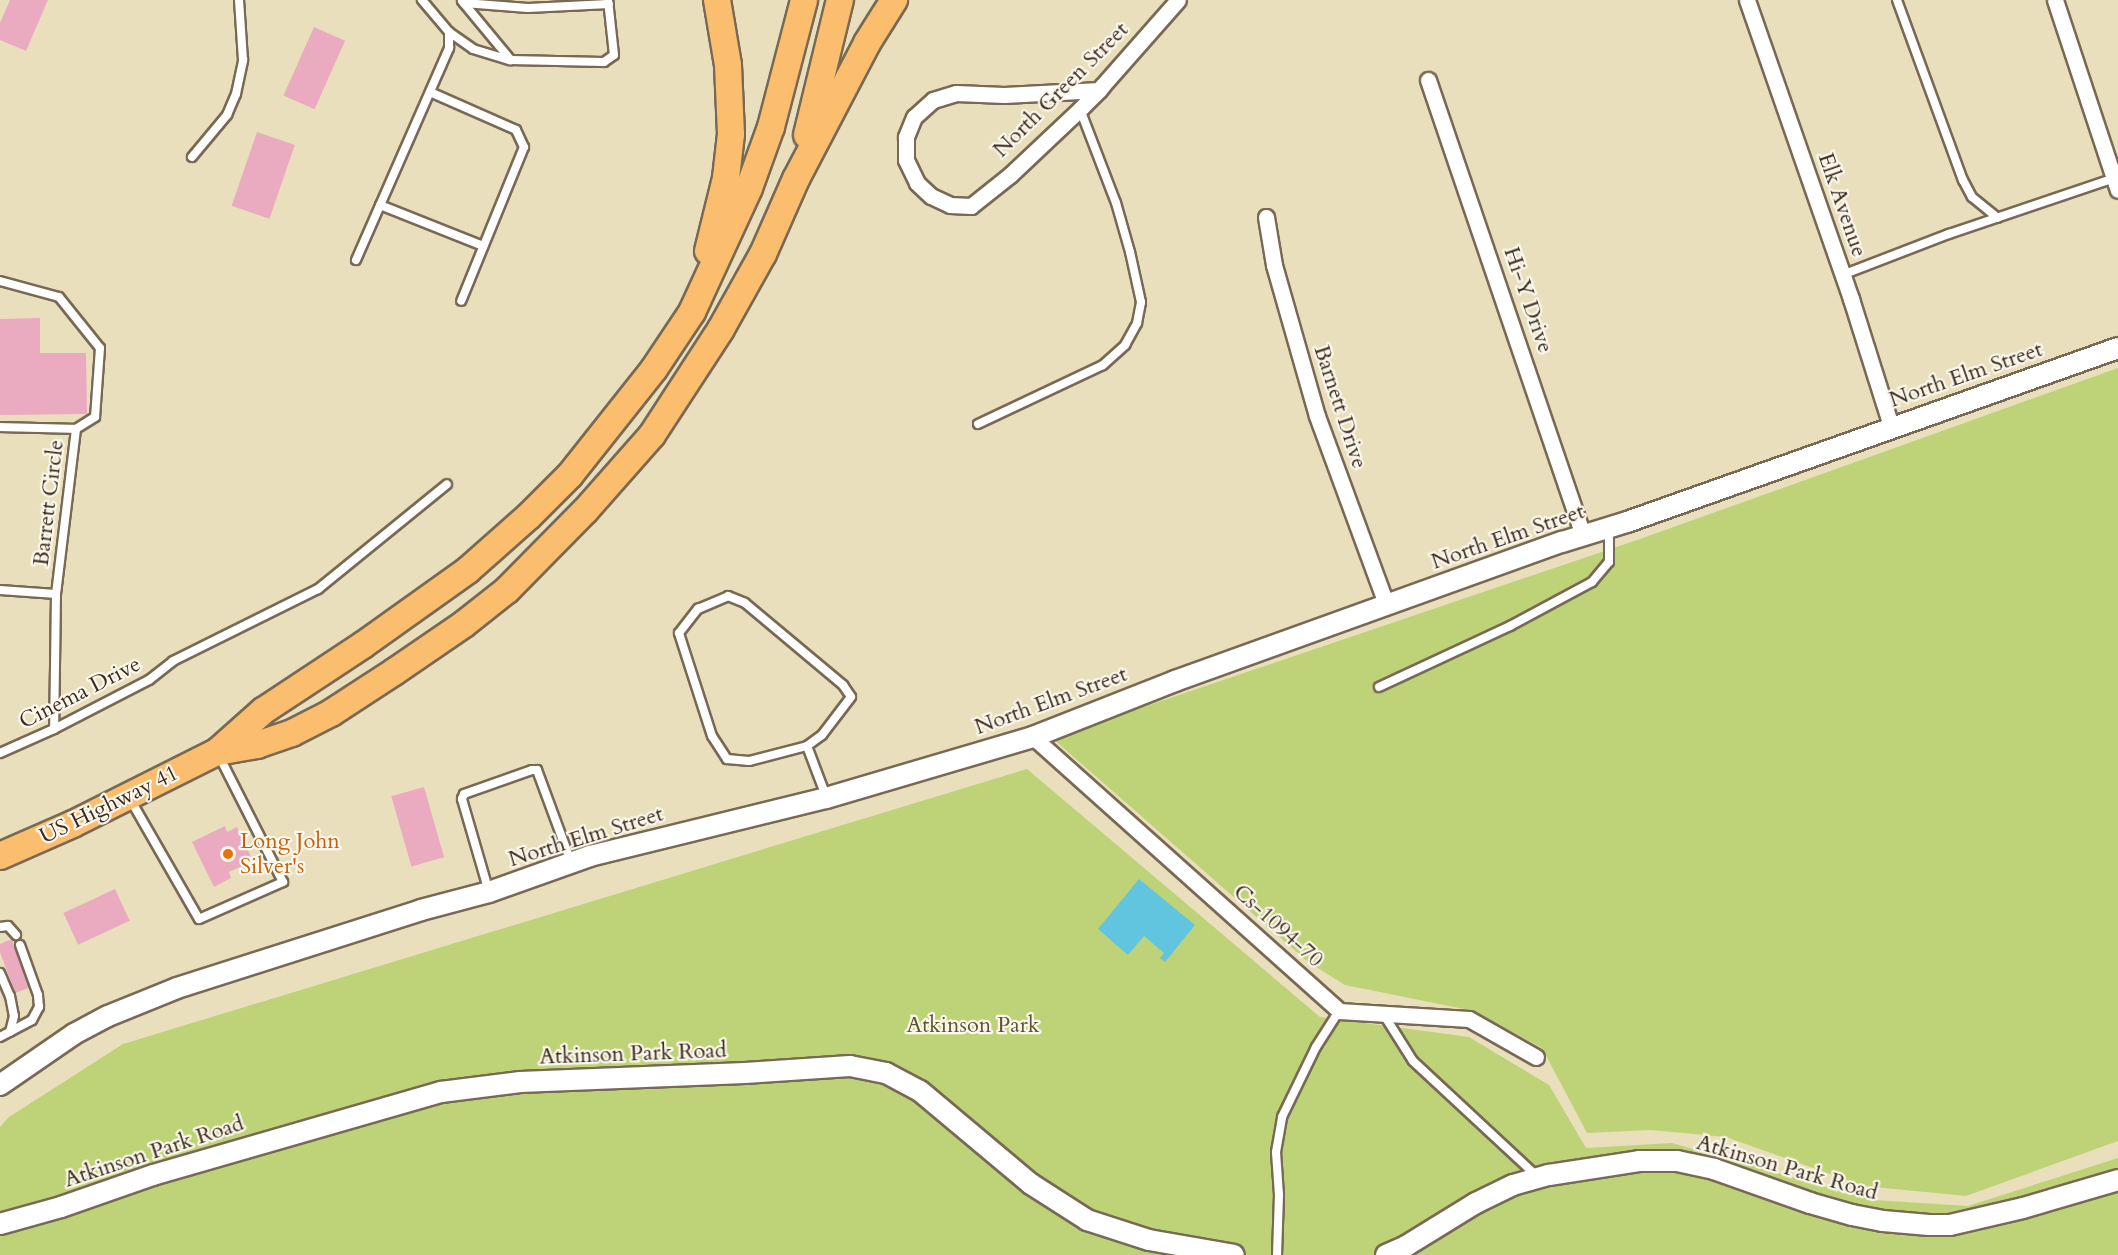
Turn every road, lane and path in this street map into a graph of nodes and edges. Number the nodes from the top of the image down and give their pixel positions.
1 (239, 0) edge
2 (422, 0) edge
3 (717, 0) edge
4 (804, 0) edge
5 (840, 0) edge
6 (894, 0) edge
7 (1178, 0) edge
8 (1747, 0) edge
9 (1897, 0) edge
10 (2055, 0) edge
11 (464, 1) edge
12 (609, 2) edge
13 (449, 32) junction
14 (510, 60) junction
15 (1428, 80) dead end
16 (1099, 90) junction
17 (430, 92) junction
18 (1080, 109) junction
19 (192, 157) dead end
20 (796, 179) junction
21 (2117, 184) edge
22 (380, 205) junction
23 (1266, 217) dead end
24 (1998, 218) junction
25 (483, 246) junction
26 (356, 260) dead end
27 (1842, 275) junction
28 (0, 281) edge
29 (460, 301) dead end
30 (693, 312) junction
31 (2118, 348) edge
32 (978, 424) dead end
33 (1891, 426) junction
34 (0, 427) edge
35 (76, 429) junction
36 (447, 484) dead end
37 (1609, 528) junction
38 (1583, 535) junction
39 (0, 590) edge
40 (57, 594) junction
41 (1387, 606) junction
42 (1379, 687) dead end
43 (54, 729) junction
44 (1033, 737) junction
45 (807, 746) junction
46 (217, 752) junction
47 (0, 753) edge
48 (129, 796) junction
49 (826, 798) junction
50 (0, 856) edge
51 (571, 863) junction
52 (489, 892) junction
53 (0, 927) edge
54 (16, 934) dead end
55 (20, 945) dead end
56 (0, 973) edge
57 (1338, 1011) junction
58 (1383, 1013) junction
59 (10, 1032) junction
60 (0, 1037) edge
61 (1536, 1057) dead end
62 (0, 1085) edge
63 (1539, 1178) junction
64 (2118, 1180) edge
65 (0, 1224) edge
66 (1234, 1255) edge
67 (1277, 1255) edge
68 (1386, 1255) edge

1 - 19 lane
2 - 13 lane
3 - 30 highway
4 - 30 highway
5 - 20 highway
6 - 20 highway
7 - 16 street, North Green Street
8 - 27 street, Elk Avenue
9 - 24 lane
10 - 21 street
11 - 12 lane
11 - 14 lane
12 - 14 lane
13 - 14 lane
13 - 17 lane
15 - 38 street, Hi-Y Drive
16 - 18 street, North Green Street
16 - 18 street, North Green Street
17 - 22 lane
17 - 25 lane
18 - 32 lane
20 - 46 highway
21 - 24 lane
22 - 25 lane
22 - 26 lane
23 - 41 street, Barnett Drive
24 - 27 lane
25 - 29 lane
27 - 33 street, Elk Avenue
28 - 35 lane, Barrett Circle
30 - 46 highway
31 - 33 street, North Elm Street
33 - 37 street, North Elm Street
34 - 35 lane
35 - 40 lane, Barrett Circle
36 - 43 lane, Cinema Drive
37 - 38 street, North Elm Street
37 - 42 lane
38 - 41 street, North Elm Street
39 - 40 lane
40 - 43 lane, Barrett Circle
41 - 44 street, North Elm Street
43 - 47 lane, Cinema Drive
44 - 49 street, North Elm Street
44 - 57 street, Cs-1094-70
45 - 45 lane
45 - 49 lane
46 - 48 highway, US Highway 41
46 - 48 lane
48 - 50 highway, US Highway 41
49 - 51 street, North Elm Street
51 - 52 street, North Elm Street
51 - 52 lane
52 - 62 street, North Elm Street
53 - 54 lane
55 - 59 lane
56 - 59 lane
57 - 58 street
57 - 67 lane
58 - 61 street
58 - 63 lane
59 - 60 lane
63 - 64 street, Atkinson Park Road
63 - 68 street, Atkinson Park Road
65 - 66 street, Atkinson Park Road

